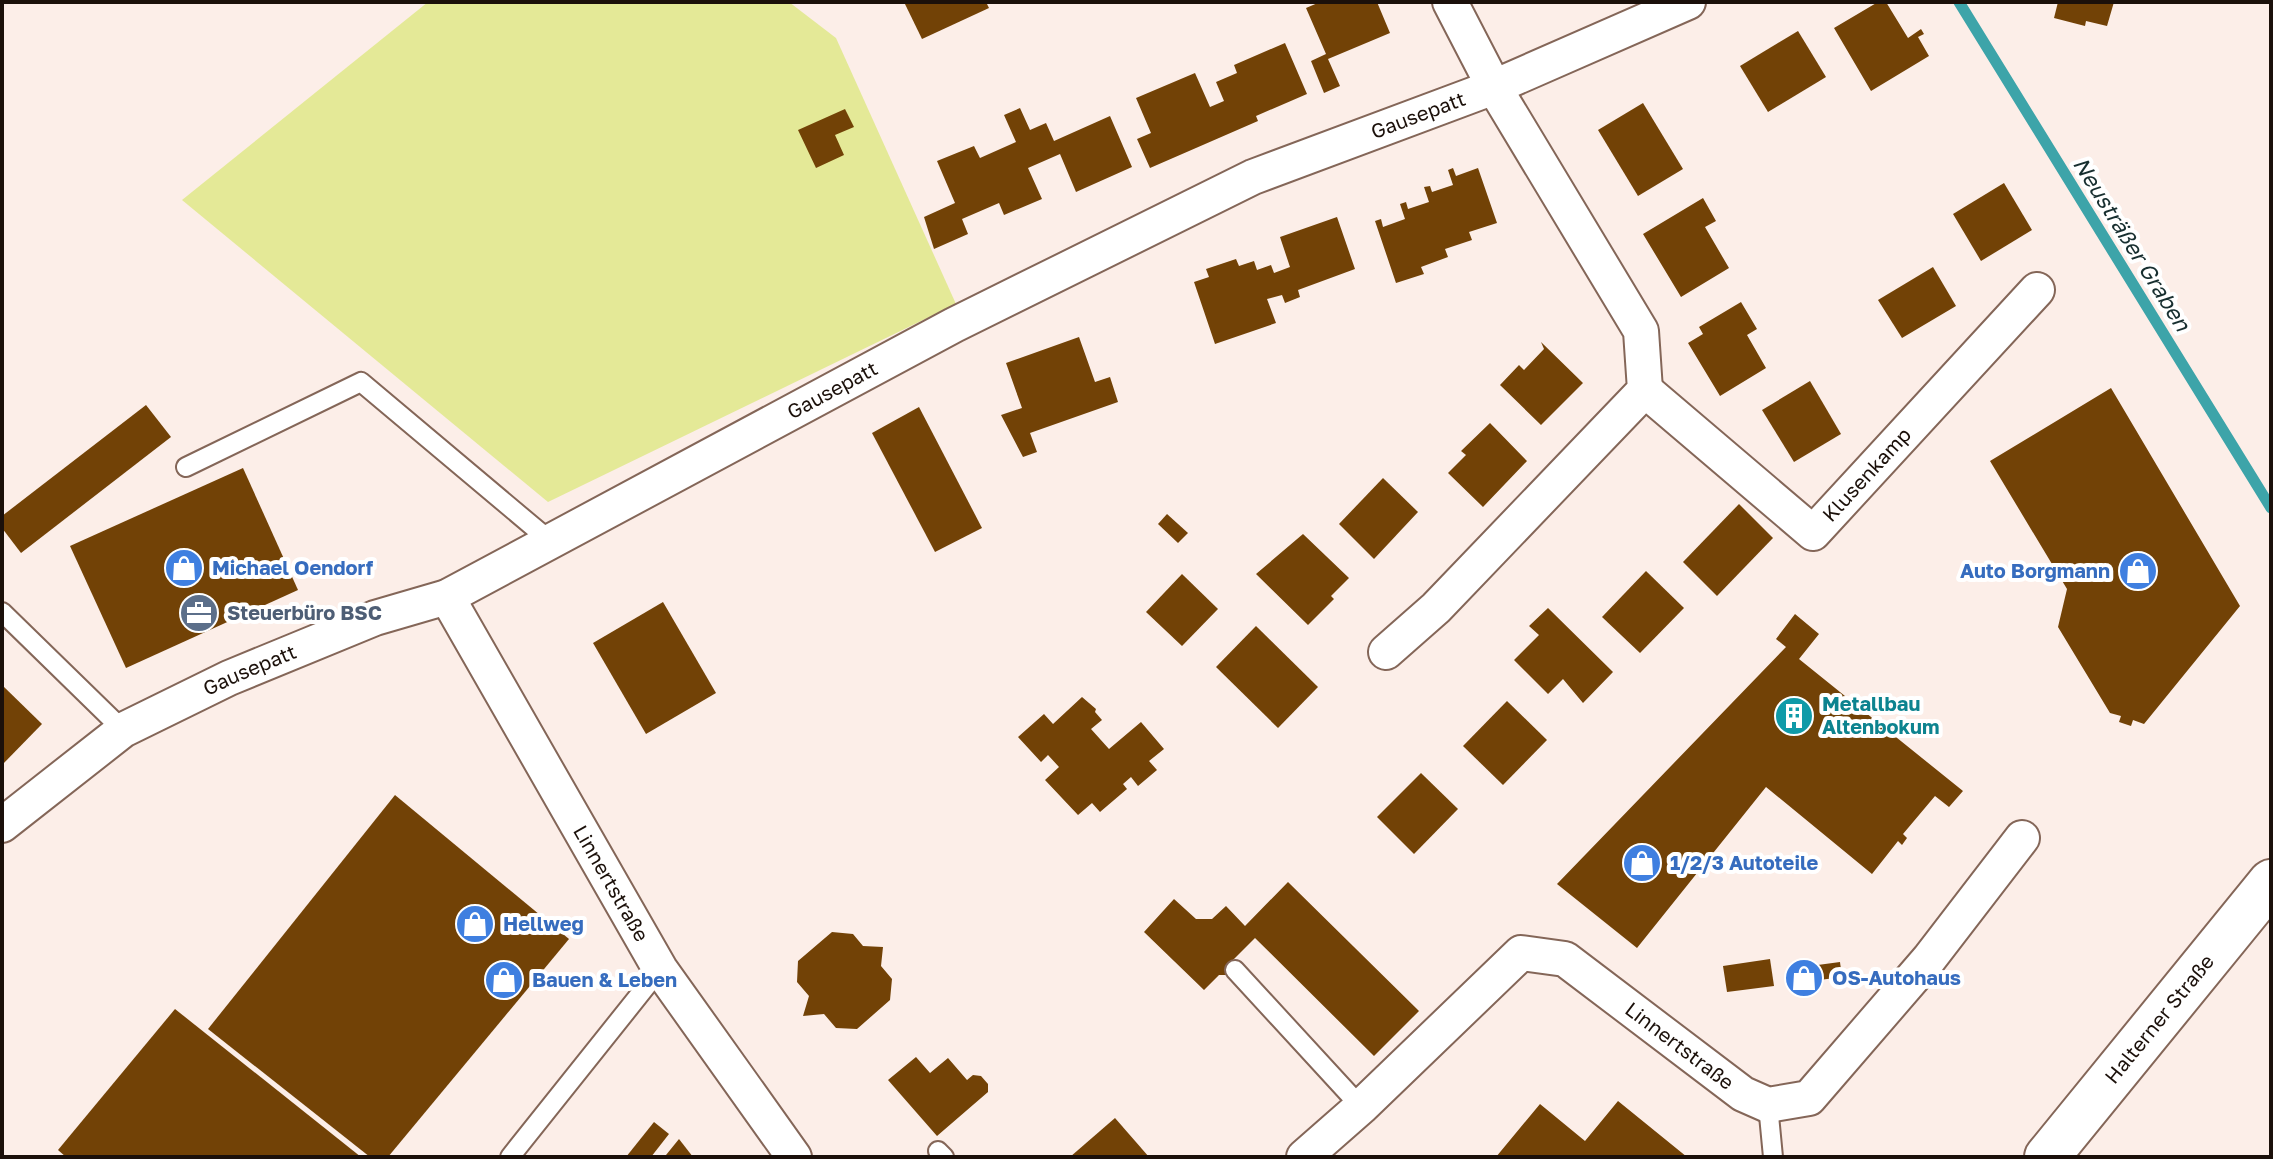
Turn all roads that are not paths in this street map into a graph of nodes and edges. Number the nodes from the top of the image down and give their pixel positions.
1 (1450, 2) edge
2 (1688, 2) edge
3 (1494, 87) junction
4 (2037, 290) dead end
5 (1645, 390) junction
6 (186, 467) dead end
7 (549, 540) junction
8 (447, 597) junction
9 (2, 612) edge
10 (1386, 652) dead end
11 (123, 730) junction
12 (2, 825) edge
13 (2022, 838) dead end
14 (2271, 882) edge
15 (660, 969) junction
16 (1235, 970) dead end
17 (1768, 1105) junction
18 (1361, 1107) junction
19 (510, 1157) edge
20 (794, 1157) edge
21 (1304, 1157) edge
22 (1773, 1157) edge
23 (2047, 1157) edge

1 - 3 street
2 - 3 street, Gausepatt
3 - 5 street
3 - 7 street, Gausepatt
4 - 5 street, Klusenkamp
5 - 10 street
6 - 7 lane
7 - 8 street, Gausepatt
8 - 11 street, Gausepatt
8 - 15 street, Linnertstraße
9 - 11 lane
11 - 12 street, Gausepatt
13 - 17 street
14 - 23 main road, Halterner Straße
15 - 19 lane
15 - 20 street, Linnertstraße
16 - 18 lane
17 - 18 street, Linnertstraße
17 - 22 lane
18 - 21 street, Linnertstraße

